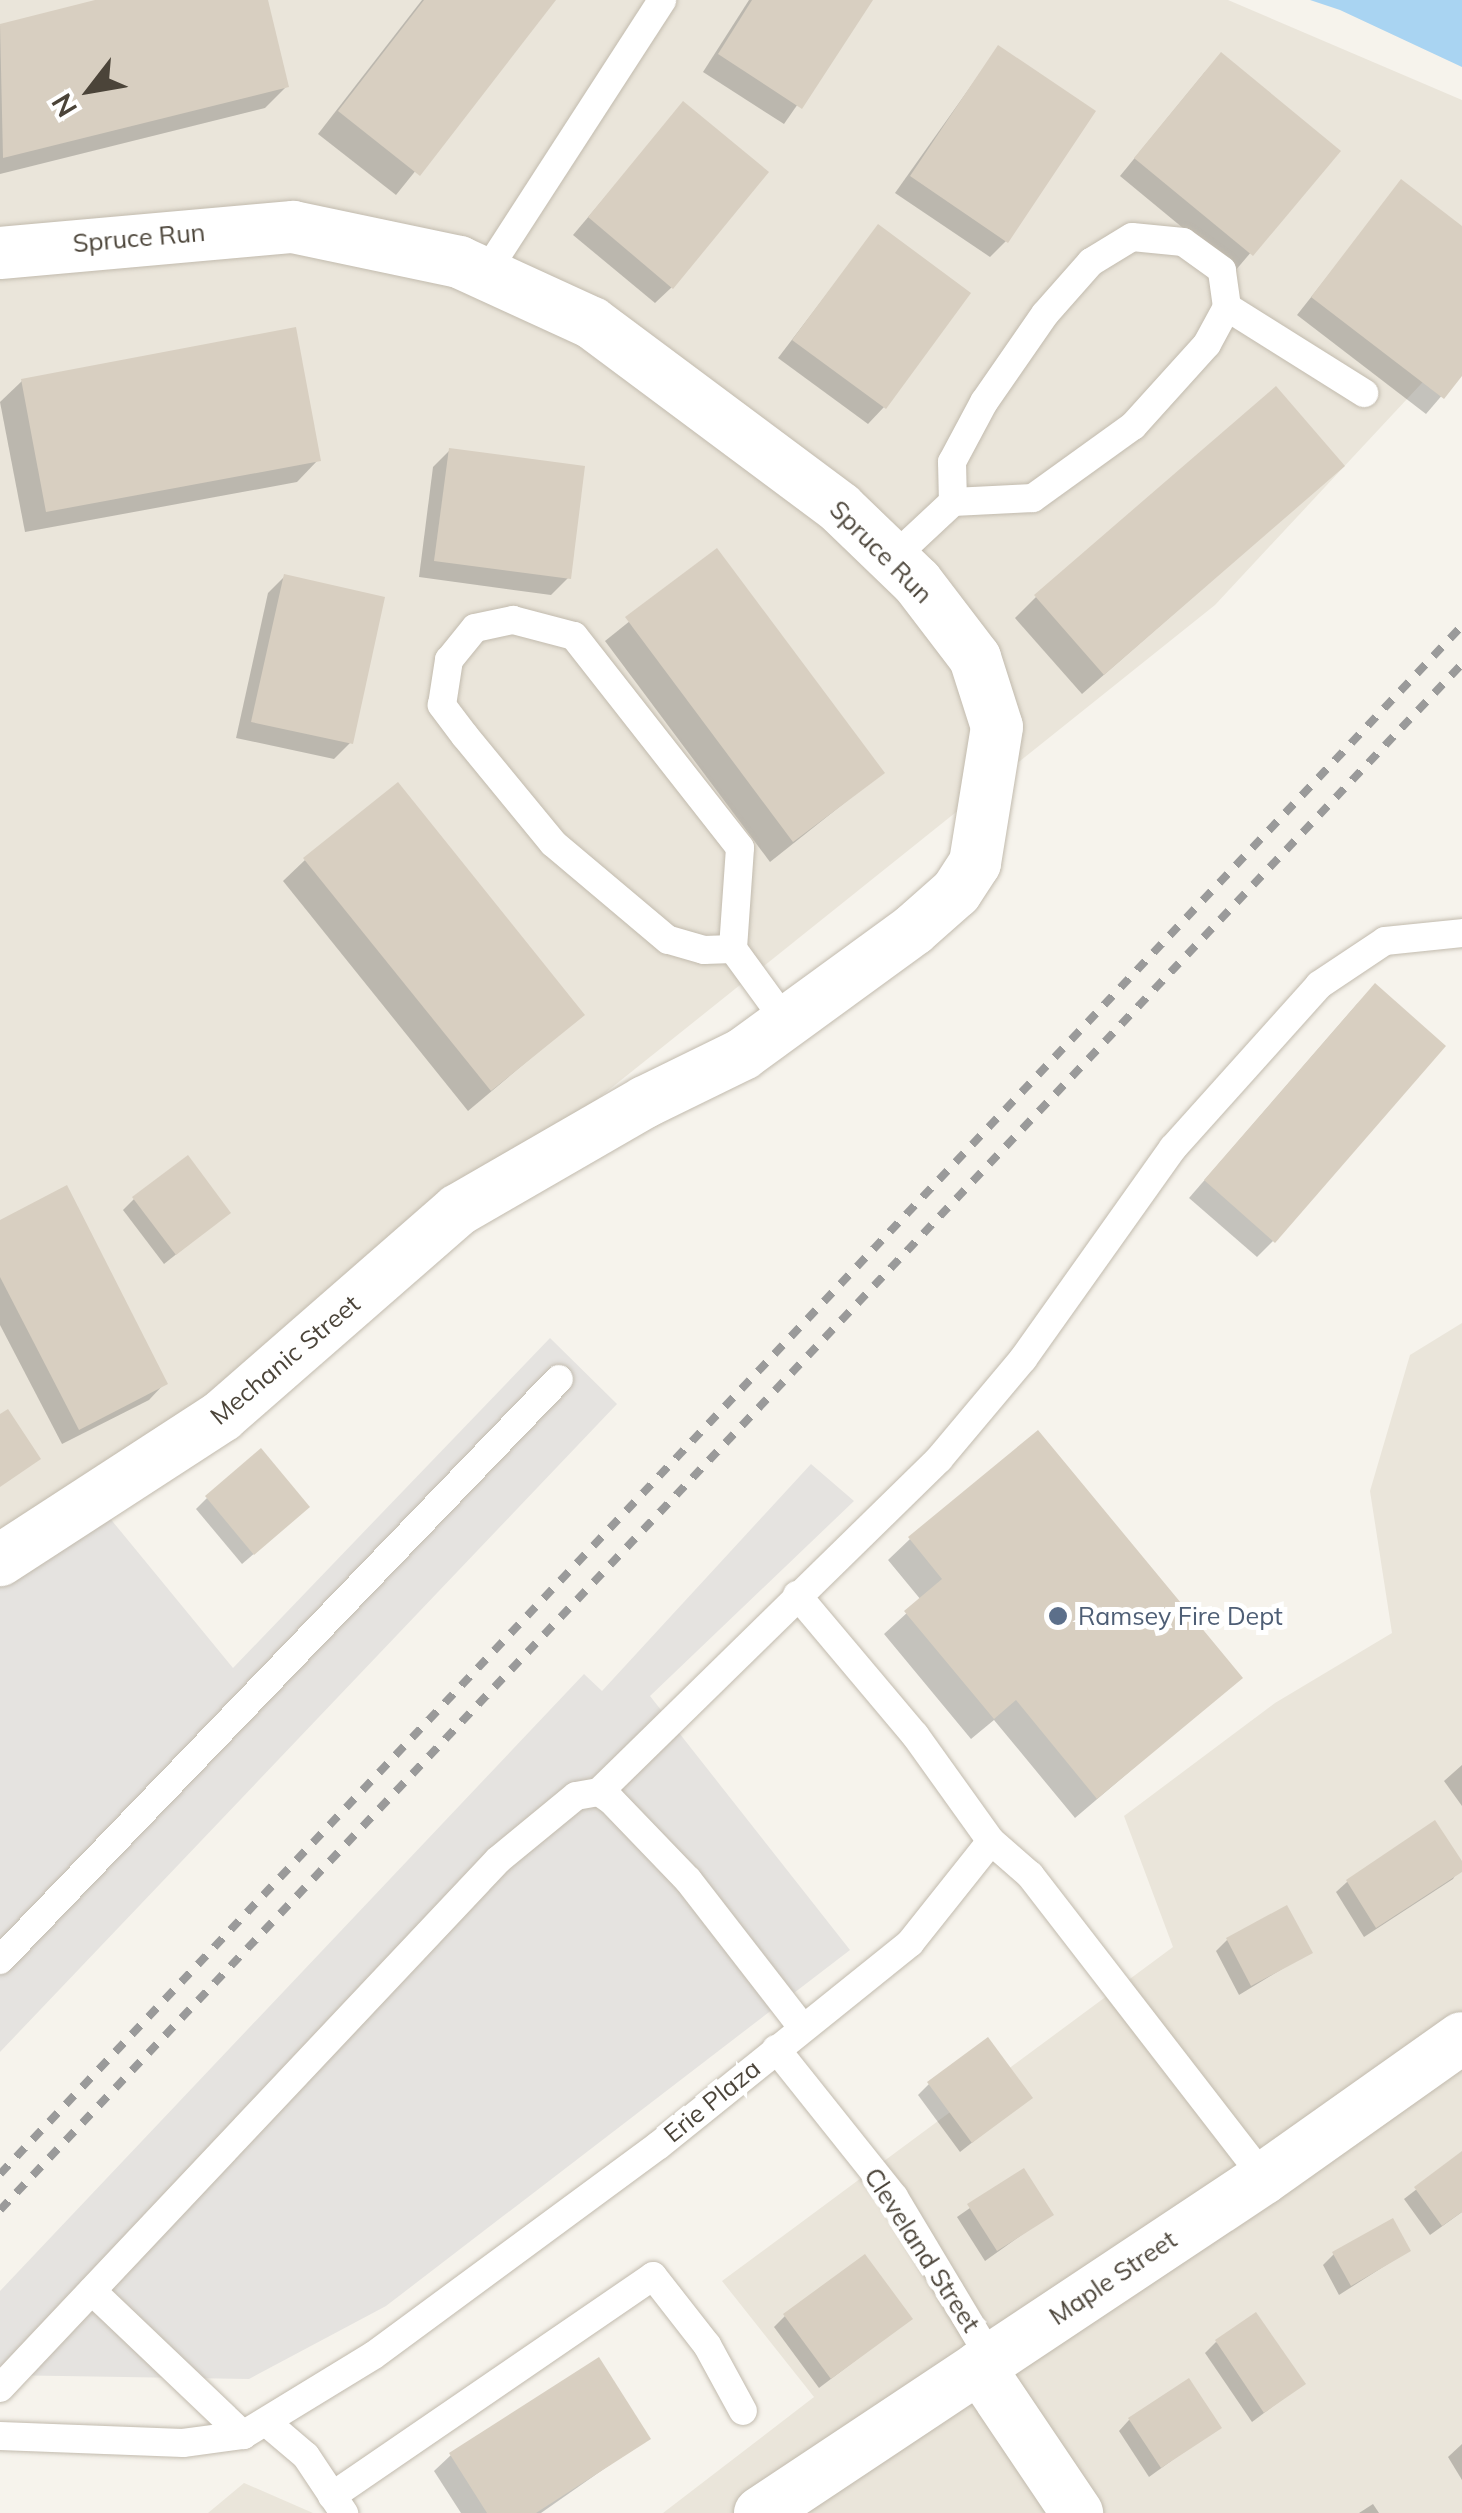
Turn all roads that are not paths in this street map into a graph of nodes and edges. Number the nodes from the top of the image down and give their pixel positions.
1 (662, 0) edge
2 (0, 252) edge
3 (485, 274) junction
4 (1227, 306) junction
5 (1364, 393) dead end
6 (953, 502) junction
7 (893, 558) junction
8 (1462, 934) edge
9 (733, 948) junction
10 (786, 1022) junction
11 (458, 1210) joint
12 (559, 1379) dead end
13 (0, 1560) edge
14 (797, 1595) junction
15 (599, 1792) junction
16 (991, 1840) junction
17 (0, 1960) edge
18 (803, 2028) junction
19 (1462, 2038) edge
20 (776, 2049) junction
21 (1264, 2178) junction
22 (92, 2290) junction
23 (985, 2363) junction
24 (0, 2388) edge
25 (744, 2410) dead end
26 (254, 2429) junction
27 (0, 2436) edge
28 (338, 2504) edge
29 (760, 2513) edge
30 (1077, 2513) edge

1 - 3 lane
2 - 3 street, Spruce Run
3 - 7 street, Spruce Run
4 - 5 lane
4 - 6 lane
4 - 6 lane
6 - 7 lane
7 - 10 street, Spruce Run
8 - 14 lane
9 - 9 lane
9 - 10 lane
10 - 11 street, Spruce Run
11 - 13 street, Mechanic Street
12 - 17 lane
14 - 15 lane
14 - 16 lane
15 - 18 lane
15 - 22 lane
16 - 18 lane, Erie Plaza
16 - 21 lane
18 - 20 lane, Erie Plaza
19 - 21 street, Maple Street
20 - 23 lane, Cleveland Street
20 - 26 lane, Erie Plaza
21 - 23 street, Maple Street
22 - 24 lane
22 - 26 lane
23 - 29 street, Maple Street
23 - 30 street, Cleveland Street
25 - 28 lane
26 - 27 lane, Erie Plaza
26 - 28 lane

